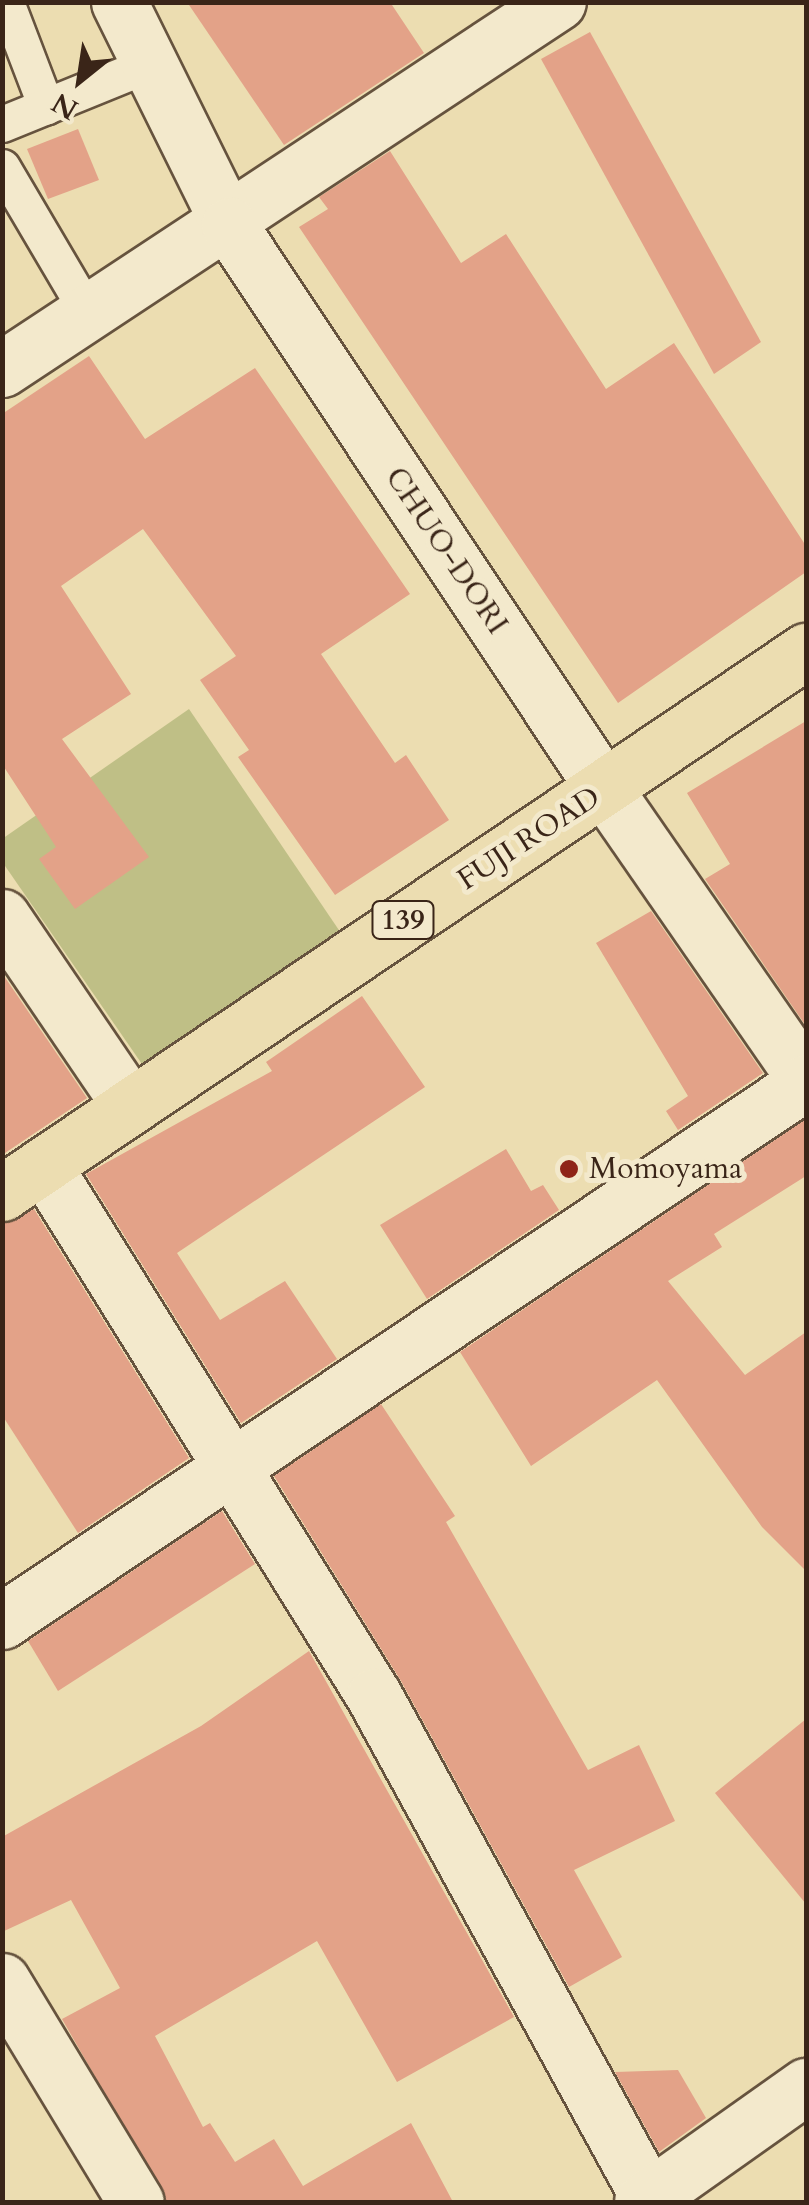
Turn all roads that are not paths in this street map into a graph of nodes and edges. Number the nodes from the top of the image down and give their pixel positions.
1 (6, 2) edge
2 (120, 2) edge
3 (558, 2) edge
4 (145, 66) junction
5 (46, 106) junction
6 (2, 124) edge
7 (2, 167) edge
8 (229, 225) junction
9 (88, 312) junction
10 (2, 369) edge
11 (806, 651) edge
12 (606, 790) junction
13 (2, 916) edge
14 (806, 1082) edge
15 (130, 1104) junction
16 (23, 1180) edge
17 (233, 1469) junction
18 (2, 1622) edge
19 (2, 1981) edge
20 (806, 2086) edge
21 (646, 2200) edge
22 (136, 2202) edge

1 - 5 lane
2 - 4 street, CHUO-DORI
3 - 8 street
4 - 5 lane
4 - 8 street, CHUO-DORI
5 - 6 lane
7 - 9 lane
8 - 9 street
8 - 12 street, CHUO-DORI
9 - 10 street
11 - 12 highway, FUJI ROAD / 139
12 - 14 street, CHUO-DORI
12 - 15 highway, FUJI ROAD / 139
13 - 15 street
14 - 17 street
15 - 16 highway, FUJI ROAD / 139
16 - 17 street
17 - 18 street
17 - 21 street
19 - 22 street
20 - 21 street

